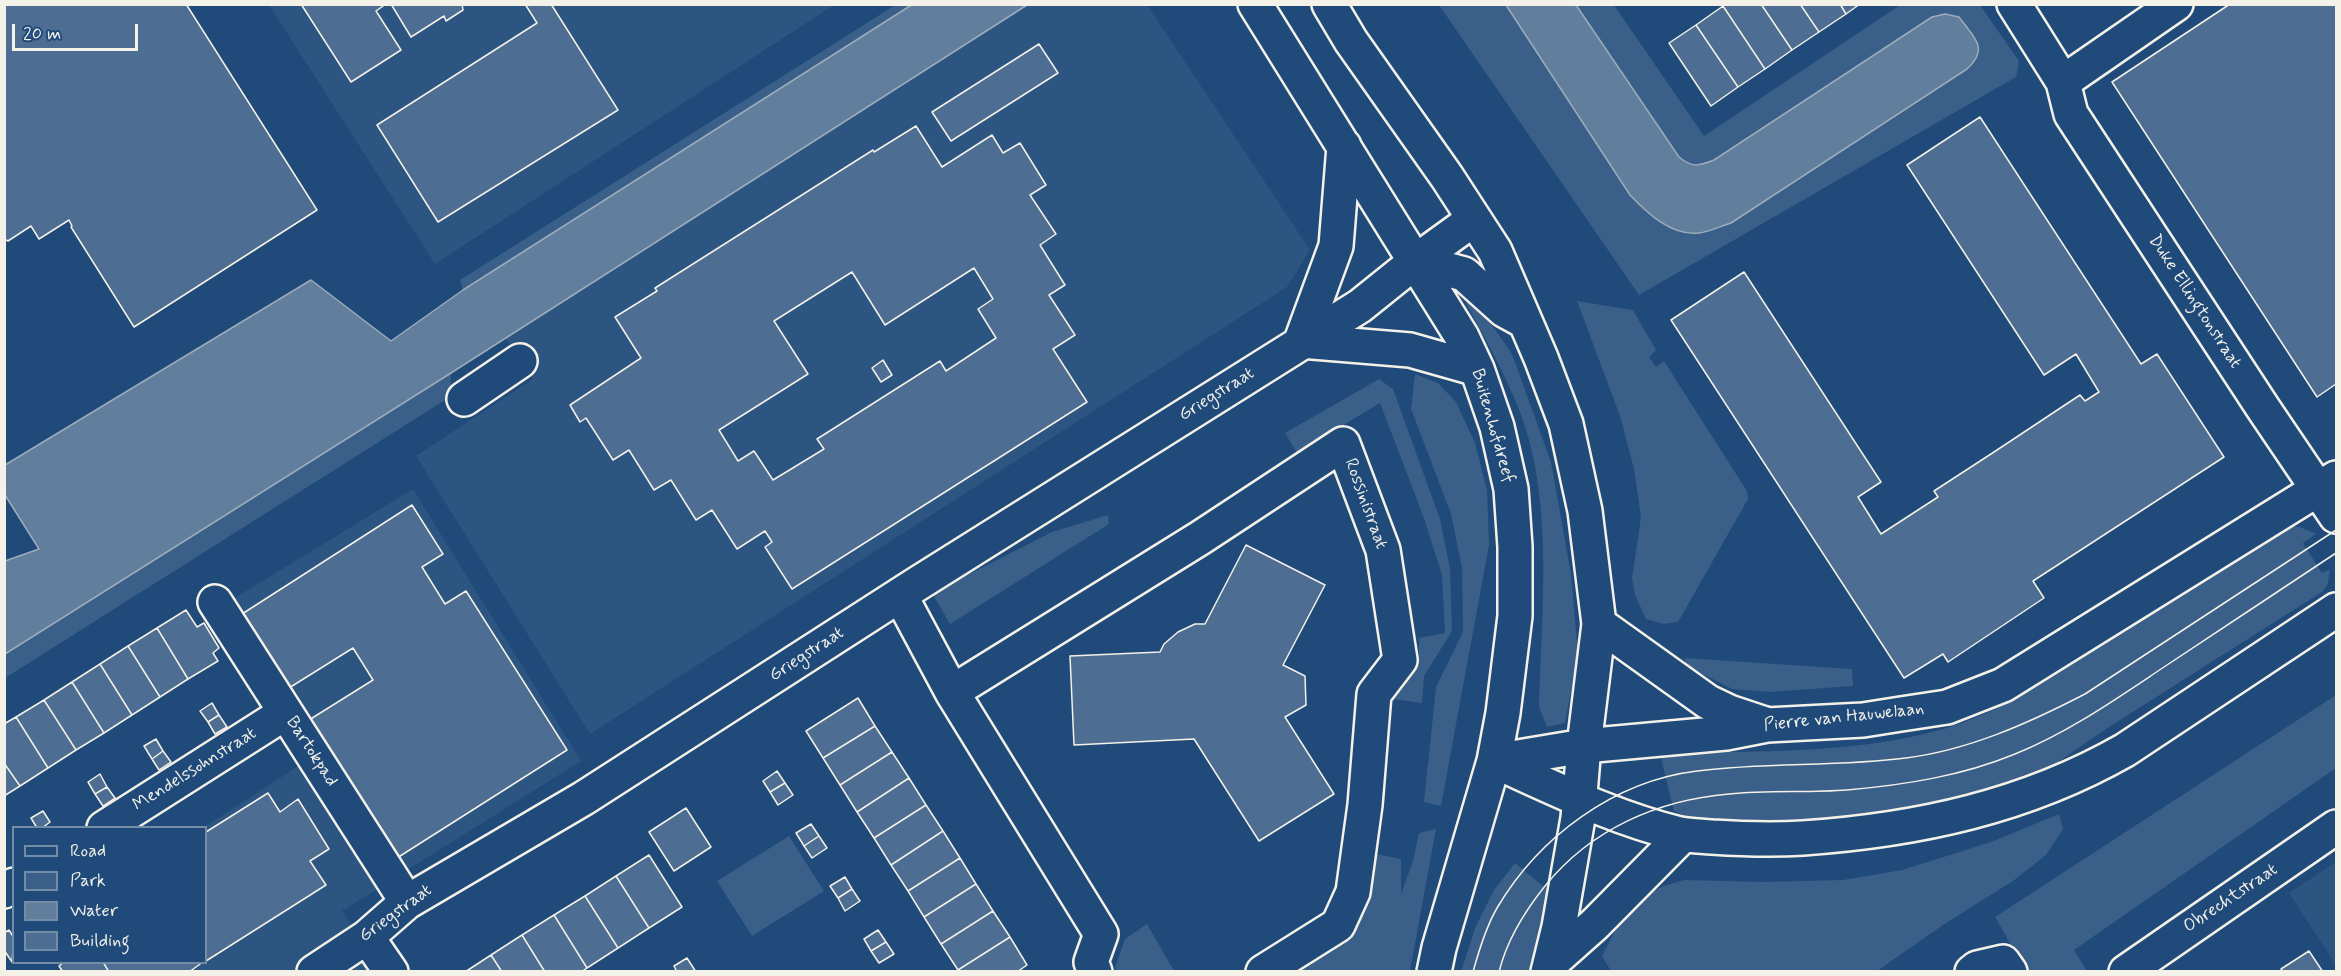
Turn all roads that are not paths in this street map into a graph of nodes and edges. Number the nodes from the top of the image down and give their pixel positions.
1 (1255, 4) edge
2 (1329, 4) edge
3 (2014, 4) edge
4 (2176, 4) edge
5 (2063, 82) junction
6 (1344, 146) junction
7 (1474, 219) junction
8 (1416, 261) junction
9 (1525, 321) junction
10 (1301, 341) junction
11 (520, 361) dead end
12 (1477, 369) junction
13 (464, 399) dead end
14 (2331, 494) edge
15 (900, 595) junction
16 (215, 602) dead end
17 (2337, 610) edge
18 (1599, 624) junction
19 (952, 693) junction
20 (285, 713) junction
21 (1767, 725) junction
22 (1584, 746) junction
23 (1494, 760) junction
24 (1578, 799) junction
25 (107, 826) edge
26 (2337, 827) edge
27 (1683, 835) junction
28 (407, 902) junction
29 (367, 937) junction
30 (1087, 968) edge
31 (1549, 968) edge
32 (314, 972) edge
33 (391, 972) edge
34 (1263, 972) edge
35 (1434, 972) edge
36 (1972, 972) edge
37 (2010, 972) edge
38 (2126, 972) edge

1 - 6 street, Buitenhofdreef
2 - 7 street
3 - 5 street, Duke Ellingtonstraat
4 - 5 street
5 - 14 street, Duke Ellingtonstraat
6 - 8 street, Buitenhofdreef
6 - 10 street
7 - 8 street, Griegstraat
7 - 9 street
8 - 9 street
8 - 10 street, Griegstraat
8 - 12 street, Buitenhofdreef
9 - 18 street
10 - 12 street
10 - 15 street, Griegstraat
11 - 13 street
12 - 23 street, Buitenhofdreef
14 - 21 street, Pierre van Hauwelaan
15 - 19 street
15 - 28 street, Griegstraat
16 - 20 street, Bartokpad
17 - 27 street
18 - 21 street
18 - 22 street
19 - 30 street
19 - 34 street, Rossinistraat
20 - 25 street, Mendelssohnstraat
20 - 28 street, Bartokpad
21 - 22 street, Pierre van Hauwelaan
22 - 23 street, Pierre van Hauwelaan
22 - 24 street
23 - 24 street
23 - 35 street, Buitenhofdreef
24 - 27 street
24 - 31 street
26 - 38 street, Obrechtstraat
27 - 31 street
28 - 29 street, Griegstraat
29 - 32 street, Griegstraat
29 - 33 street
36 - 37 street

